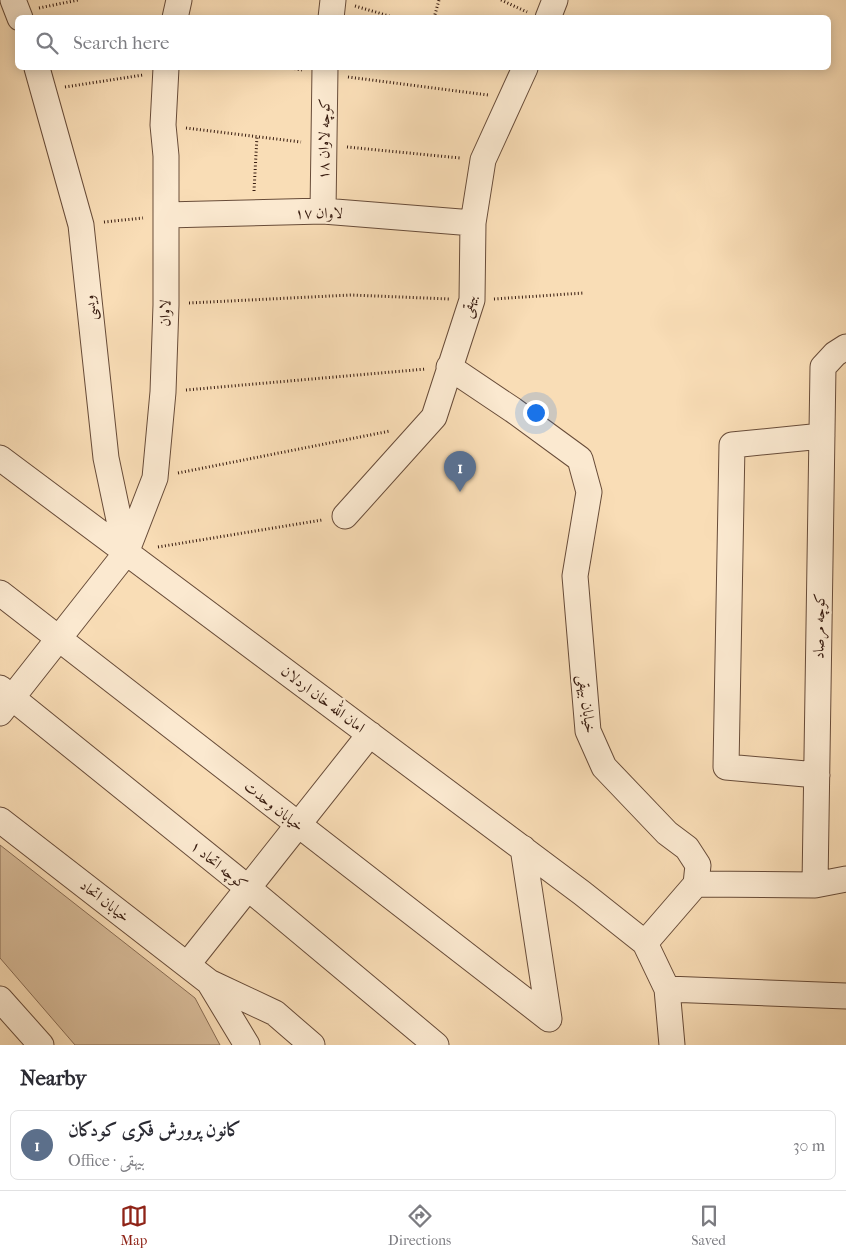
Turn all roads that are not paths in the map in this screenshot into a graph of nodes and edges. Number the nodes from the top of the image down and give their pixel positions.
1 (179, 0) edge
2 (555, 0) edge
3 (343, 2) edge
4 (176, 15) edge
5 (333, 15) edge
6 (541, 15) edge
7 (166, 70) edge
8 (524, 70) edge
9 (325, 71) edge
10 (41, 79) edge
11 (323, 211) junction
12 (166, 215) junction
13 (473, 223) junction
14 (846, 347) edge
15 (449, 367) junction
16 (822, 436) junction
17 (0, 458) edge
18 (345, 516) road end
19 (126, 553) junction
20 (0, 593) edge
21 (59, 639) junction
22 (4, 700) edge
23 (370, 734) junction
24 (817, 775) junction
25 (0, 820) edge
26 (298, 825) junction
27 (523, 848) junction
28 (846, 878) edge
29 (696, 884) junction
30 (815, 885) junction
31 (248, 888) junction
32 (645, 943) junction
33 (187, 965) junction
34 (209, 982) junction
35 (667, 989) junction
36 (846, 996) edge
37 (0, 999) edge
38 (41, 1045) edge
39 (247, 1045) edge
40 (312, 1045) edge
41 (436, 1045) edge
42 (672, 1045) edge

1 - 4 street
2 - 6 street
3 - 5 street
7 - 12 street, لاوان
8 - 13 street, بیهقی
9 - 11 street, کوچه لاوان ۱۸
10 - 19 street, ویسی
11 - 12 street, لاوان ۱۷
11 - 13 street, لاوان ۱۷
12 - 19 street, لاوان
13 - 15 street, بیهقی
14 - 16 street, کوچه مرصاد
15 - 18 street, بیهقی
15 - 29 street, خیابان بیهقی
16 - 24 street, کوچه مرصاد
16 - 24 street
17 - 19 street, امان الله خان اردلان
19 - 21 street, لاوان
19 - 23 street, امان الله خان اردلان
20 - 21 street, خیابان وحدت
21 - 22 street, لاوان
21 - 26 street, خیابان وحدت
22 - 31 street, کوچه اتحاد ۱
23 - 26 street
23 - 27 street, امان الله خان اردلان
24 - 30 street, کوچه مرصاد
25 - 33 street, خیابان اتحاد
26 - 27 street, خیابان وحدت
26 - 31 street
27 - 32 street, امان الله خان اردلان
28 - 30 street
29 - 30 street
29 - 32 street
31 - 33 street
31 - 41 street, کوچه اتحاد ۱
32 - 35 street
33 - 34 street, خیابان اتحاد
34 - 39 street, خیابان اتحاد
34 - 40 street, خیابان اتحاد
35 - 36 street
35 - 42 street
37 - 38 street

